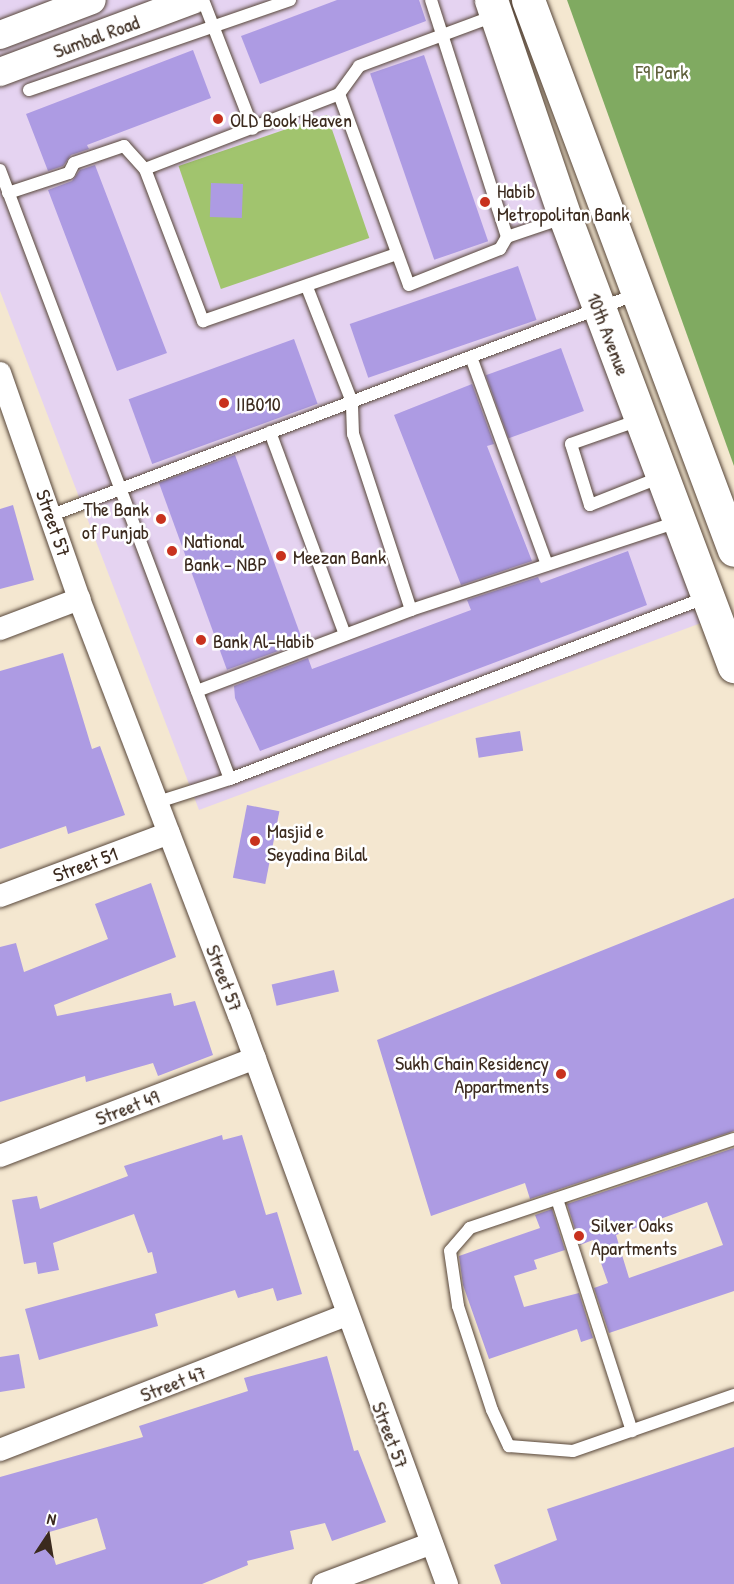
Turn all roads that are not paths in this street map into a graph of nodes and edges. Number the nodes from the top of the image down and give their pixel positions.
1 (92, 0) edge
2 (193, 0) edge
3 (203, 0) edge
4 (290, 0) edge
5 (431, 0) edge
6 (528, 0) edge
7 (494, 7) edge
8 (213, 27) junction
9 (0, 35) edge
10 (442, 35) junction
11 (0, 72) edge
12 (29, 90) dead end
13 (339, 94) junction
14 (253, 129) junction
15 (145, 169) junction
16 (0, 170) edge
17 (8, 193) junction
18 (565, 218) junction
19 (507, 237) junction
20 (397, 254) junction
21 (307, 287) junction
22 (639, 293) junction
23 (599, 309) junction
24 (471, 357) junction
25 (0, 373) edge
26 (352, 402) junction
27 (642, 419) junction
28 (270, 432) junction
29 (662, 477) junction
30 (119, 487) junction
31 (52, 515) junction
32 (677, 522) junction
33 (734, 550) edge
34 (547, 565) junction
35 (708, 597) junction
36 (79, 599) junction
37 (411, 610) junction
38 (0, 628) edge
39 (345, 635) junction
40 (734, 666) edge
41 (197, 691) junction
42 (230, 779) junction
43 (158, 802) junction
44 (169, 833) junction
45 (0, 896) edge
46 (255, 1058) junction
47 (734, 1139) edge
48 (0, 1156) edge
49 (557, 1199) junction
50 (346, 1315) junction
51 (734, 1395) edge
52 (632, 1431) junction
53 (0, 1450) edge
54 (432, 1543) junction
55 (323, 1584) edge
56 (447, 1584) edge

1 - 9 street, Sumbal Road
2 - 11 street, Sumbal Road
3 - 8 lane
4 - 8 lane
5 - 10 lane
6 - 22 main road
7 - 10 lane
7 - 18 main road, 10th Avenue
8 - 12 lane
8 - 14 lane
10 - 13 lane
10 - 19 lane
13 - 14 lane
13 - 20 lane
14 - 15 lane
15 - 17 lane
15 - 21 lane
16 - 17 lane
17 - 30 lane
18 - 19 lane
18 - 23 main road, 10th Avenue
19 - 20 lane
20 - 21 lane
21 - 26 lane
22 - 23 lane
22 - 33 main road
23 - 24 lane
23 - 27 main road, 10th Avenue
24 - 26 lane
24 - 34 lane
25 - 31 street, Street 57
26 - 28 lane
26 - 37 lane
27 - 29 main road, 10th Avenue
27 - 29 lane
28 - 30 lane
28 - 39 lane
29 - 32 main road, 10th Avenue
30 - 31 lane
30 - 41 lane
31 - 36 street, Street 57
32 - 34 lane
32 - 35 main road, 10th Avenue
34 - 37 lane
35 - 40 main road, 10th Avenue
35 - 42 lane
36 - 38 street
36 - 43 street, Street 57
37 - 39 lane
39 - 41 lane
41 - 42 lane
42 - 43 lane
43 - 44 street, Street 57
44 - 45 street, Street 51
44 - 46 street, Street 57
46 - 48 street, Street 49
46 - 50 street, Street 57
47 - 49 lane
49 - 52 lane
49 - 52 lane
50 - 53 street, Street 47
50 - 54 street, Street 57
51 - 52 lane
54 - 55 street
54 - 56 street, Street 57

